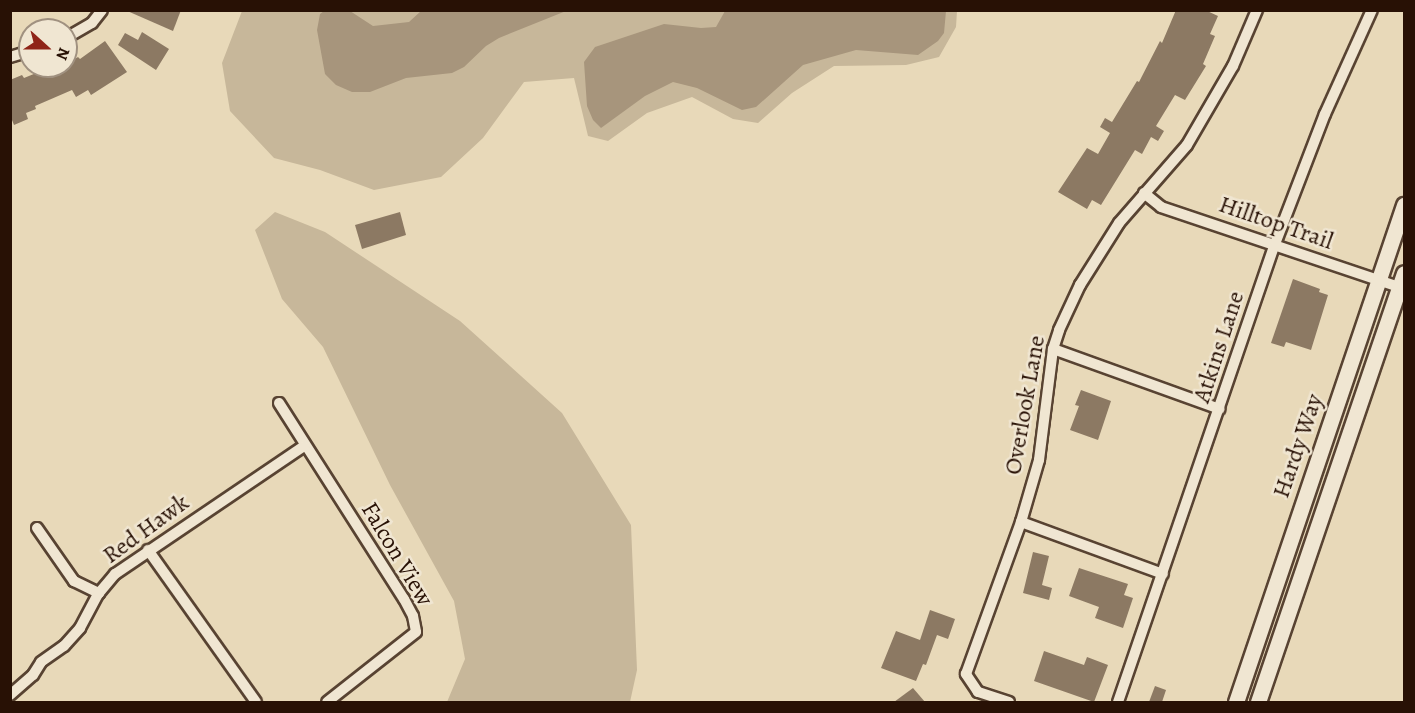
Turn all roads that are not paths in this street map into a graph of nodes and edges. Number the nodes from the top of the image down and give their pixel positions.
1 (102, 10) edge
2 (1257, 10) edge
3 (1372, 10) edge
4 (78, 31) edge
5 (1144, 193) junction
6 (1404, 205) edge
7 (1275, 244) junction
8 (1377, 280) junction
9 (1402, 280) edge
10 (1053, 349) junction
11 (279, 403) dead end
12 (1220, 410) junction
13 (304, 446) junction
14 (1021, 522) junction
15 (37, 528) dead end
16 (148, 550) junction
17 (1163, 573) junction
18 (99, 593) junction
19 (10, 695) edge
20 (256, 702) edge
21 (327, 702) edge
22 (1009, 702) edge
23 (1118, 702) edge
24 (1236, 702) edge
25 (1258, 702) edge

1 - 4 street
2 - 5 street, Overlook Lane
3 - 7 street, Atkins Lane
5 - 7 street, Hilltop Trail
5 - 10 street, Overlook Lane
6 - 8 main road, Hardy Way
7 - 8 street, Hilltop Trail
7 - 12 street, Atkins Lane
8 - 9 street, Hilltop Trail
8 - 24 main road, Hardy Way
9 - 25 main road, Hardy Way
10 - 12 street
10 - 14 street, Overlook Lane
11 - 13 street, Falcon View
12 - 17 street, Atkins Lane
13 - 16 street, Red Hawk
13 - 21 street, Falcon View
14 - 17 street
14 - 22 street, Overlook Lane
15 - 18 street
16 - 18 street, Red Hawk
16 - 20 street
17 - 23 street, Atkins Lane
18 - 19 street, Red Hawk

